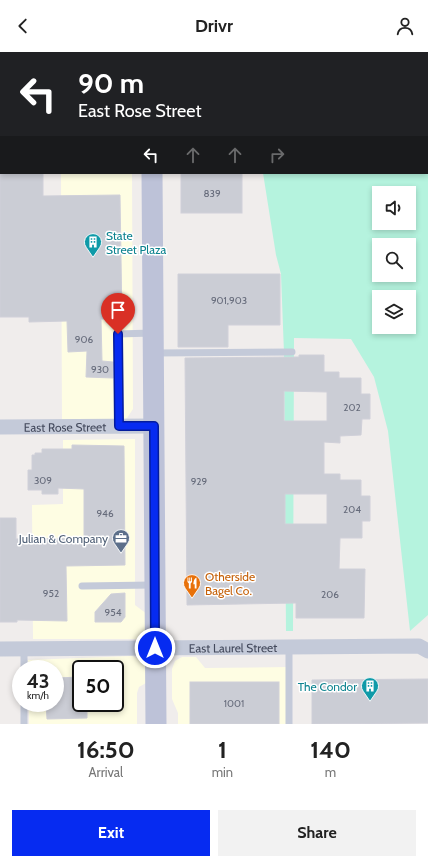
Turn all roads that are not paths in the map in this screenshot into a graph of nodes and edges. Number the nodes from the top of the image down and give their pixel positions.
1 (152, 174) edge
2 (153, 343) junction
3 (292, 352) dead end
4 (119, 426) junction
5 (154, 426) junction
6 (0, 427) edge
7 (155, 584) junction
8 (82, 586) dead end
9 (288, 647) junction
10 (0, 648) edge
11 (24, 648) junction
12 (155, 648) junction
13 (423, 648) edge
14 (24, 660) edge
15 (24, 712) edge
16 (24, 724) edge
17 (156, 724) edge
18 (289, 724) edge

1 - 2 main road
2 - 3 lane
2 - 4 lane
2 - 5 main road
4 - 5 street, East Rose Street
4 - 6 street, East Rose Street
5 - 7 main road
7 - 8 lane
7 - 12 main road
9 - 12 street, East Laurel Street
9 - 13 street, East Laurel Street
9 - 18 lane
10 - 11 street, East Laurel Street
11 - 12 street, East Laurel Street
11 - 14 lane
12 - 17 main road
15 - 16 lane

